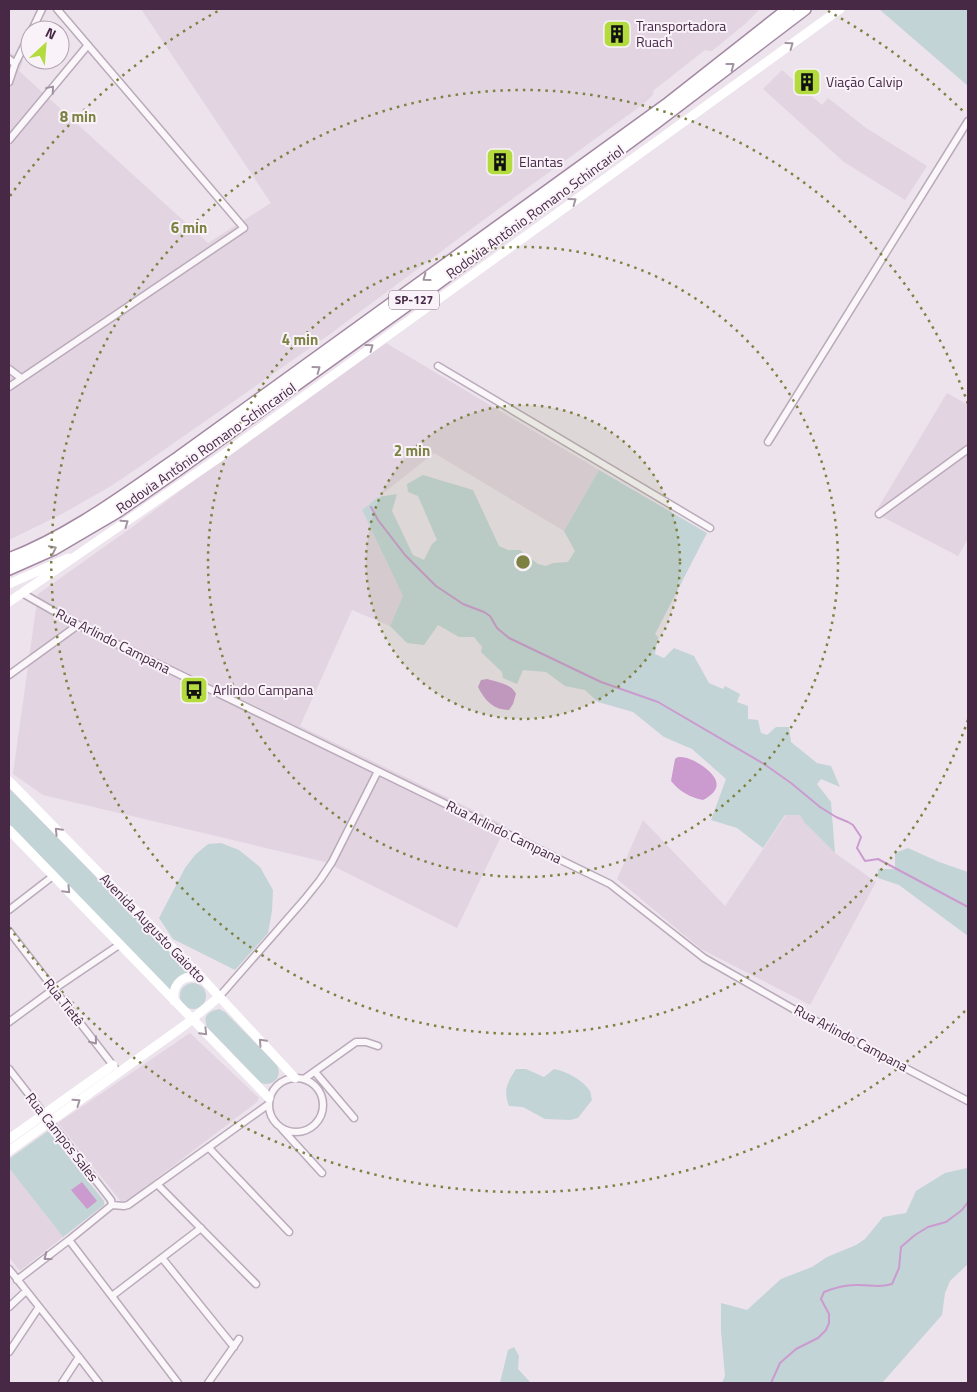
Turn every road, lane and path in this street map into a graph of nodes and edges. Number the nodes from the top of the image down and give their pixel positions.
1 (57, 9) edge
2 (776, 9) edge
3 (788, 9) edge
4 (805, 9) edge
5 (815, 9) edge
6 (840, 9) edge
7 (769, 37) junction
8 (88, 45) junction
9 (20, 54) edge
10 (9, 60) edge
11 (15, 64) junction
12 (717, 64) junction
13 (9, 82) edge
14 (968, 121) edge
15 (9, 140) edge
16 (438, 366) dead end
17 (9, 369) edge
18 (21, 378) junction
19 (9, 387) edge
20 (768, 442) dead end
21 (968, 449) edge
22 (879, 514) dead end
23 (710, 528) dead end
24 (84, 550) junction
25 (9, 559) edge
26 (9, 569) edge
27 (9, 584) edge
28 (22, 593) junction
29 (9, 602) edge
30 (78, 625) junction
31 (9, 675) edge
32 (378, 771) junction
33 (9, 781) edge
34 (9, 830) edge
35 (53, 876) junction
36 (9, 910) edge
37 (9, 931) edge
38 (119, 945) junction
39 (202, 978) junction
40 (54, 989) junction
41 (219, 997) junction
42 (174, 1001) junction
43 (9, 1022) edge
44 (188, 1022) junction
45 (378, 1046) dead end
46 (9, 1069) edge
47 (116, 1069) junction
48 (315, 1072) junction
49 (300, 1078) junction
50 (269, 1101) junction
51 (968, 1101) edge
52 (47, 1117) junction
53 (354, 1118) dead end
54 (280, 1127) junction
55 (9, 1139) edge
56 (209, 1148) junction
57 (9, 1151) edge
58 (322, 1173) dead end
59 (157, 1184) junction
60 (112, 1205) junction
61 (201, 1228) junction
62 (290, 1232) dead end
63 (69, 1240) junction
64 (162, 1258) junction
65 (9, 1269) edge
66 (17, 1280) junction
67 (256, 1284) dead end
68 (26, 1291) junction
69 (112, 1296) junction
70 (9, 1307) edge
71 (39, 1307) junction
72 (239, 1339) dead end
73 (11, 1342) edge
74 (234, 1347) junction
75 (9, 1352) edge
76 (79, 1357) junction
77 (62, 1383) edge
78 (98, 1383) edge
79 (178, 1383) edge
80 (208, 1383) edge

1 - 8 street
2 - 12 highway
3 - 12 highway, Rodovia Antônio Romano Schincariol / SP-127
4 - 7 highway, Rodovia Antônio Romano Schincariol / SP-127
5 - 7 highway
24 -> 6 street
26 -> 7 highway, Rodovia Antônio Romano Schincariol / SP-127
15 -> 8 street
8 - 18 street
9 - 11 street
10 - 11 street
11 - 13 street
12 -> 25 highway, Rodovia Antônio Romano Schincariol / SP-127
14 - 20 street
16 - 23 street
17 - 18 street
18 - 19 street
21 - 22 street
24 - 27 street
24 - 28 street
28 - 29 street
28 - 30 street, Rua Arlindo Campana
30 - 31 street
30 - 32 street, Rua Arlindo Campana
32 - 41 street
32 - 51 street, Rua Arlindo Campana
39 -> 33 street, Avenida Augusto Gaiotto
34 - 35 street
35 - 36 street
35 -> 38 street
37 - 40 street, Rua Tietê
38 - 40 street
38 - 42 street
39 - 41 street, Avenida Augusto Gaiotto
39 - 42 street
40 - 43 street
40 -> 47 street, Rua Tietê
41 - 44 street
49 -> 41 street, Avenida Augusto Gaiotto
42 - 44 street
44 - 47 street
44 -> 50 street
45 - 48 street
46 - 52 street, Rua Campos Sales
47 - 52 street
48 - 49 street
48 - 53 street
49 - 50 street
49 - 54 street
50 - 54 street
50 - 56 street
52 - 55 street
52 - 57 street
52 - 60 street, Rua Campos Sales
54 - 58 street
56 - 59 street
56 - 62 street
59 - 60 street
59 - 61 street
60 - 63 street
61 - 64 street
61 - 67 street
63 -> 66 street
63 - 69 street
64 - 69 street
64 - 74 street
65 - 66 street
66 - 68 street
68 - 70 street
68 - 71 street
69 - 79 street
71 - 73 street
71 - 76 street
72 - 74 street
73 - 75 street
74 - 80 street
76 - 77 street
76 - 78 street

